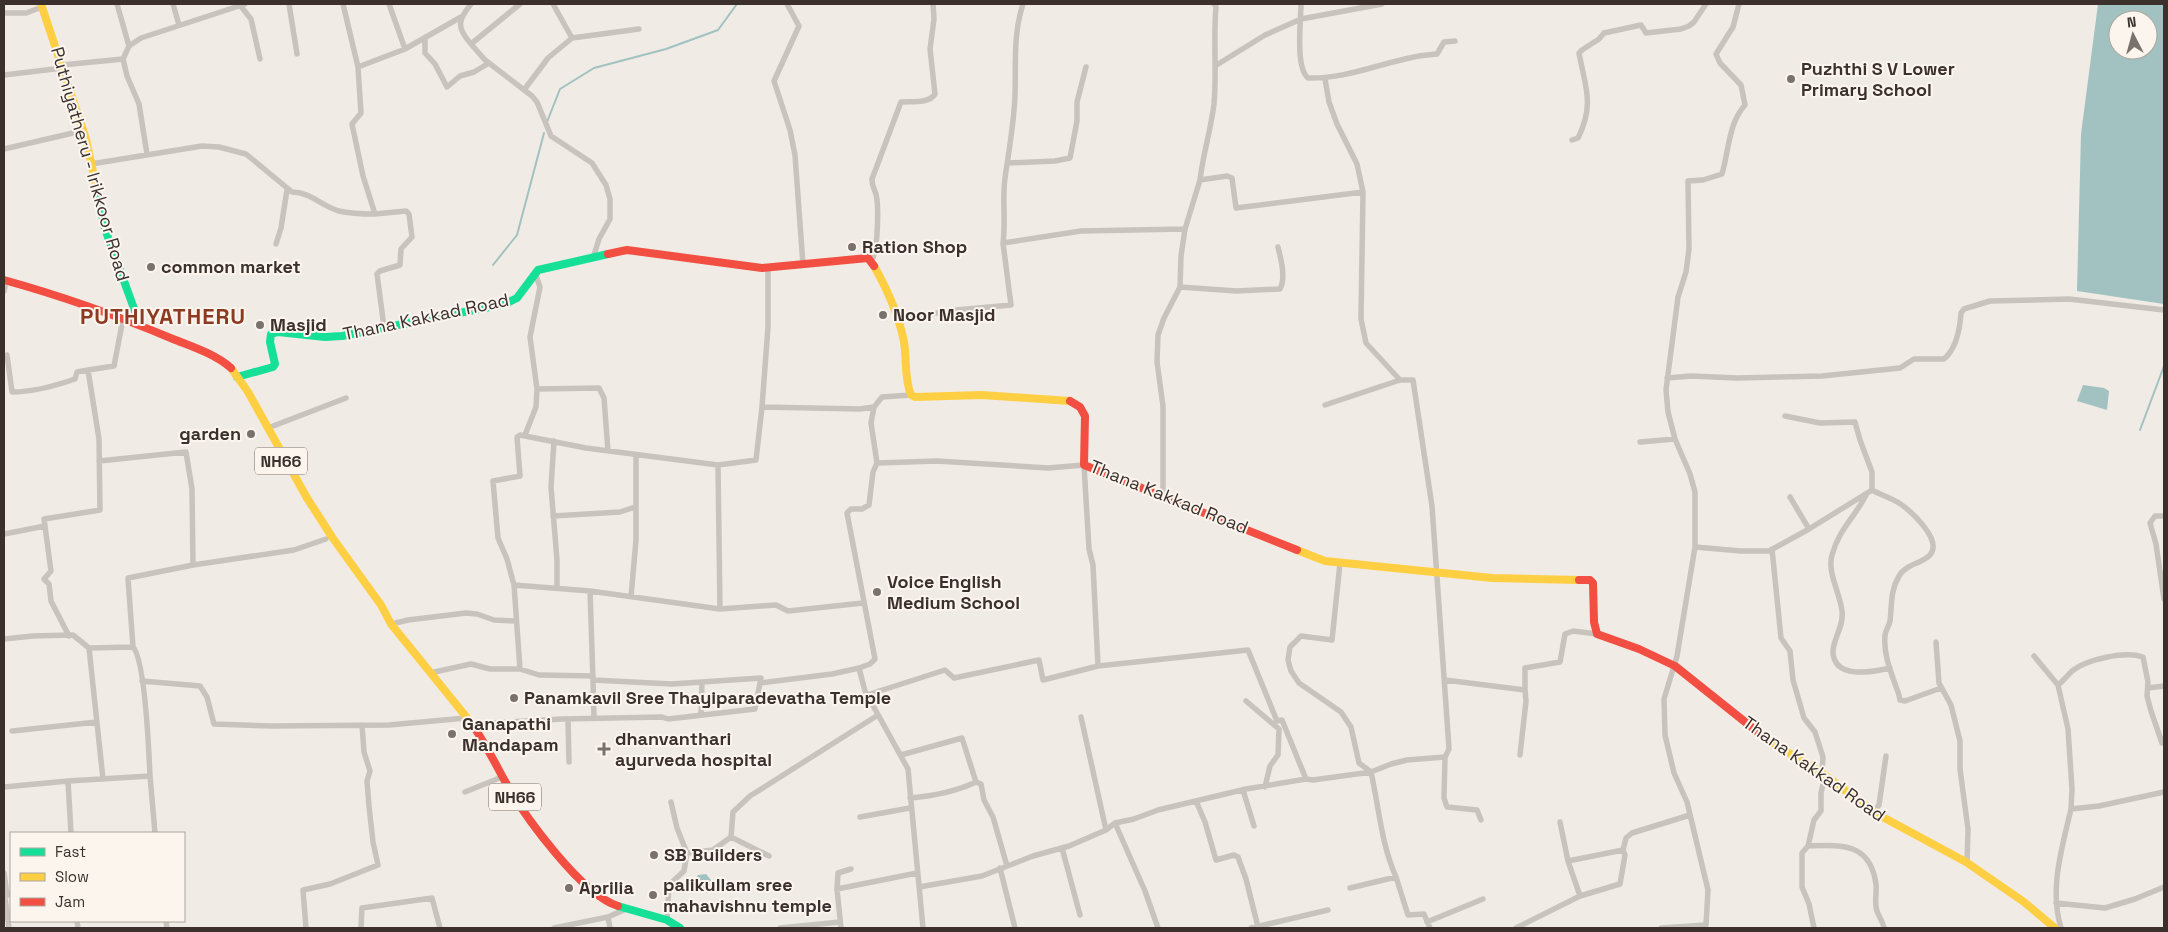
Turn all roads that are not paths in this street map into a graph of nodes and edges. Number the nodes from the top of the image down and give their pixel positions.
1 (117, 4) edge
2 (173, 4) edge
3 (242, 4) edge
4 (289, 4) edge
5 (343, 4) edge
6 (390, 4) edge
7 (471, 4) edge
8 (520, 4) edge
9 (553, 4) edge
10 (787, 4) edge
11 (933, 4) edge
12 (1023, 4) edge
13 (1214, 4) edge
14 (1301, 4) edge
15 (1382, 4) edge
16 (1706, 4) edge
17 (1739, 4) edge
18 (41, 5) edge
19 (4, 13) edge
20 (461, 17) junction
21 (1301, 19) junction
22 (180, 25) junction
23 (639, 29) dead end
24 (572, 38) junction
25 (425, 39) junction
26 (1455, 40) dead end
27 (471, 44) junction
28 (129, 46) junction
29 (405, 49) junction
30 (297, 54) dead end
31 (123, 58) junction
32 (260, 58) dead end
33 (489, 63) junction
34 (63, 66) junction
35 (1215, 66) junction
36 (358, 67) junction
37 (1086, 67) dead end
38 (4, 75) edge
39 (1325, 79) junction
40 (524, 90) junction
41 (73, 133) dead end
42 (1572, 140) dead end
43 (4, 149) edge
44 (147, 154) junction
45 (1008, 163) junction
46 (91, 164) junction
47 (1200, 180) junction
48 (287, 190) junction
49 (1363, 192) junction
50 (375, 214) junction
51 (1185, 229) junction
52 (1003, 243) junction
53 (276, 244) dead end
54 (1278, 247) dead end
55 (592, 258) junction
56 (872, 260) junction
57 (803, 265) junction
58 (768, 268) junction
59 (535, 273) junction
60 (4, 285) edge
61 (1180, 287) junction
62 (2164, 310) edge
63 (897, 319) junction
64 (123, 322) junction
65 (140, 325) junction
66 (384, 327) junction
67 (4, 356) edge
68 (88, 370) junction
69 (232, 370) junction
70 (1667, 378) junction
71 (238, 379) junction
72 (1400, 380) junction
73 (537, 389) junction
74 (911, 396) junction
75 (346, 398) dead end
76 (1324, 405) dead end
77 (874, 407) junction
78 (762, 408) junction
79 (1785, 416) dead end
80 (268, 428) junction
81 (525, 435) junction
82 (1675, 439) junction
83 (554, 441) junction
84 (1640, 442) dead end
85 (608, 451) junction
86 (636, 455) junction
87 (99, 461) junction
88 (877, 463) junction
89 (718, 465) junction
90 (1084, 465) junction
91 (1869, 492) junction
92 (1163, 497) junction
93 (1790, 497) dead end
94 (635, 507) junction
95 (553, 516) junction
96 (2164, 516) edge
97 (45, 526) junction
98 (1809, 529) junction
99 (4, 534) edge
100 (329, 538) junction
101 (1695, 548) junction
102 (1772, 549) junction
103 (1340, 563) junction
104 (193, 565) junction
105 (1438, 572) junction
106 (514, 584) junction
107 (557, 588) junction
108 (590, 591) junction
109 (631, 597) junction
110 (2164, 599) edge
111 (863, 602) junction
112 (720, 609) junction
113 (516, 621) junction
114 (390, 622) junction
115 (1597, 634) junction
116 (69, 636) junction
117 (4, 640) edge
118 (1936, 642) dead end
119 (133, 647) junction
120 (89, 648) junction
121 (2034, 656) dead end
122 (1098, 666) junction
123 (1675, 666) junction
124 (859, 668) junction
125 (1890, 668) junction
126 (520, 669) junction
127 (430, 673) junction
128 (593, 678) junction
129 (1445, 680) junction
130 (142, 681) junction
131 (702, 682) junction
132 (760, 683) junction
133 (2058, 685) junction
134 (2164, 686) edge
135 (1942, 688) junction
136 (2148, 688) junction
137 (1525, 690) junction
138 (867, 695) junction
139 (1246, 701) dead end
140 (701, 715) junction
141 (878, 715) junction
142 (1081, 717) dead end
143 (466, 718) junction
144 (568, 718) junction
145 (594, 718) junction
146 (97, 722) junction
147 (472, 724) junction
148 (362, 725) junction
149 (12, 731) dead end
150 (2162, 743) dead end
151 (1520, 755) dead end
152 (901, 756) junction
153 (1886, 756) dead end
154 (1445, 757) junction
155 (570, 762) dead end
156 (1371, 772) junction
157 (1823, 774) junction
158 (150, 776) junction
159 (502, 777) junction
160 (102, 779) junction
161 (1306, 779) junction
162 (68, 781) junction
163 (976, 782) junction
164 (1266, 787) junction
165 (4, 788) edge
166 (1243, 790) junction
167 (465, 792) dead end
168 (2164, 792) edge
169 (910, 798) junction
170 (1196, 801) junction
171 (671, 802) dead end
172 (910, 808) junction
173 (2071, 809) junction
174 (1874, 812) junction
175 (1690, 815) junction
176 (860, 817) dead end
177 (1481, 820) dead end
178 (1560, 822) dead end
179 (1115, 823) junction
180 (1254, 826) dead end
181 (1106, 830) junction
182 (71, 832) edge
183 (154, 832) edge
184 (731, 837) junction
185 (1808, 846) junction
186 (1062, 848) junction
187 (1624, 850) junction
188 (687, 853) junction
189 (769, 856) dead end
190 (1568, 860) junction
191 (1968, 863) junction
192 (1007, 866) junction
193 (851, 868) dead end
194 (1000, 868) junction
195 (4, 873) edge
196 (917, 873) junction
197 (1396, 877) junction
198 (919, 887) junction
199 (2164, 887) edge
200 (1350, 888) dead end
201 (836, 889) junction
202 (9, 893) edge
203 (1580, 896) junction
204 (1483, 899) dead end
205 (2056, 903) junction
206 (628, 908) junction
207 (1328, 910) dead end
208 (1080, 915) dead end
209 (608, 917) junction
210 (667, 920) junction
211 (1427, 922) junction
212 (840, 925) edge
213 (9, 928) edge
214 (306, 928) edge
215 (361, 928) edge
216 (440, 928) edge
217 (554, 928) edge
218 (610, 928) edge
219 (680, 928) edge
220 (780, 928) edge
221 (923, 928) edge
222 (1015, 928) edge
223 (1158, 928) edge
224 (1254, 928) edge
225 (1430, 928) edge
226 (1516, 928) edge
227 (1661, 928) edge
228 (1814, 928) edge
229 (1884, 928) edge
230 (2055, 928) edge
231 (2061, 928) edge

1 - 28 street
2 - 22 street
3 - 22 street
3 - 32 street
4 - 30 street
5 - 36 street
6 - 29 street
7 - 20 street
8 - 27 street
9 - 24 street
10 - 57 street
11 - 56 street
12 - 45 street
13 - 35 street
14 - 21 street
15 - 21 street
16 - 42 street
17 - 70 street
18 - 19 street
18 - 34 main road, Puthiyatheru - Irikkoor Road
20 - 25 street
20 - 27 street
21 - 35 street
21 - 39 street
22 - 28 street
23 - 24 street
24 - 40 street
25 - 29 street
25 - 33 street
26 - 39 street
27 - 33 street
28 - 31 street
29 - 36 street
31 - 34 street
31 - 44 street
33 - 40 street
34 - 38 street
34 - 46 main road, Puthiyatheru - Irikkoor Road
35 - 47 street
36 - 50 street
37 - 45 street
39 - 49 street
40 - 55 street
41 - 43 street
44 - 46 street
44 - 48 street
45 - 52 street
46 - 65 main road, Puthiyatheru - Irikkoor Road
47 - 49 street
47 - 51 street
48 - 50 street
48 - 53 street
49 - 72 street
50 - 66 street
51 - 52 street
51 - 61 street
52 - 63 street
54 - 61 street
55 - 58 main road
55 - 59 main road
56 - 57 main road
56 - 63 main road
57 - 58 main road
58 - 78 street
59 - 66 main road, Thana Kakkad Road
59 - 73 street
60 - 64 main road, NH66
61 - 92 street
62 - 70 street
63 - 74 main road
64 - 65 main road, NH66
64 - 68 street
64 - 69 main road, NH66
65 - 69 main road, NH66
66 - 71 main road, Thana Kakkad Road
67 - 68 street
68 - 87 street
69 - 71 main road, NH66
70 - 82 street
71 - 80 main road, NH66
71 - 100 main road, NH66
72 - 76 street
72 - 105 street
73 - 81 street
73 - 85 street
74 - 77 street
74 - 90 main road, Thana Kakkad Road
75 - 80 street
77 - 78 street
77 - 88 street
78 - 89 street
79 - 91 street
80 - 100 main road, NH66
81 - 83 street
81 - 106 street
82 - 84 street
82 - 101 street
83 - 85 street
83 - 95 street
85 - 86 street
86 - 89 street
86 - 94 street
87 - 97 street
87 - 104 street
88 - 90 street
88 - 111 street
89 - 112 street
90 - 92 main road, Thana Kakkad Road
90 - 122 street
91 - 98 street
91 - 125 street
91 - 125 street
92 - 103 main road, Thana Kakkad Road
93 - 98 street
94 - 95 street
94 - 109 street
95 - 107 street
96 - 110 street
97 - 99 street
97 - 116 street
98 - 102 street
100 - 104 street
100 - 114 main road, NH66
101 - 102 street
101 - 123 street
102 - 157 street
103 - 105 main road, Thana Kakkad Road
103 - 156 street
104 - 119 street
105 - 115 main road, Thana Kakkad Road
105 - 129 street
106 - 107 street
106 - 113 street
107 - 108 street
108 - 109 street
108 - 128 street
109 - 112 street
111 - 112 street
111 - 124 street
113 - 114 street
113 - 126 street
114 - 127 main road, NH66
115 - 123 main road, Thana Kakkad Road
115 - 137 street
116 - 117 street
116 - 120 street
118 - 135 street
119 - 120 street
119 - 130 street
120 - 146 street
121 - 133 street
122 - 138 street
122 - 161 street
123 - 157 main road, Thana Kakkad Road
123 - 175 street
124 - 132 street
124 - 138 street
125 - 135 street
126 - 127 street
126 - 128 street
127 - 143 main road, NH66
128 - 131 street
128 - 145 street
129 - 137 street
129 - 154 street
130 - 148 street
130 - 158 street
131 - 132 street
131 - 140 street
132 - 140 street
133 - 136 street
133 - 173 street
134 - 136 street
135 - 191 street
136 - 150 street
137 - 151 street
138 - 141 street
139 - 164 street
140 - 145 street
141 - 152 street
141 - 184 street
142 - 181 street
143 - 147 main road, NH66
143 - 148 street
144 - 145 street
144 - 147 street
144 - 155 street
146 - 149 street
146 - 160 street
147 - 159 main road, NH66
148 - 214 street
152 - 163 street
152 - 169 street
153 - 174 street
154 - 156 street
154 - 177 street
156 - 161 street
156 - 197 street
157 - 174 main road, Thana Kakkad Road
157 - 185 street
158 - 160 street
158 - 183 street
159 - 167 street
159 - 206 main road, NH66
160 - 162 street
161 - 164 street
162 - 165 street
162 - 182 street
163 - 169 street
163 - 192 street
164 - 166 street
166 - 170 street
166 - 180 street
168 - 173 street
169 - 172 street
170 - 179 street
170 - 224 street
171 - 188 street
172 - 176 street
172 - 196 street
173 - 205 street
174 - 191 main road, Thana Kakkad Road
175 - 187 street
175 - 227 street
178 - 190 street
179 - 181 street
179 - 223 street
181 - 186 street
184 - 188 street
184 - 189 street
185 - 228 street
185 - 229 street
186 - 192 street
186 - 208 street
187 - 190 street
187 - 203 street
188 - 210 street
190 - 203 street
191 - 230 main road, Thana Kakkad Road
192 - 194 street
193 - 201 street
194 - 198 street
194 - 222 street
195 - 202 street
196 - 198 street
196 - 201 street
197 - 200 street
197 - 211 street
198 - 221 street
199 - 205 street
201 - 212 street
202 - 213 street
203 - 226 street
204 - 211 street
205 - 231 street
206 - 209 street
206 - 210 main road, NH66
207 - 224 street
209 - 217 street
209 - 218 street
210 - 219 main road, NH66
211 - 225 street
212 - 220 street
215 - 216 street

